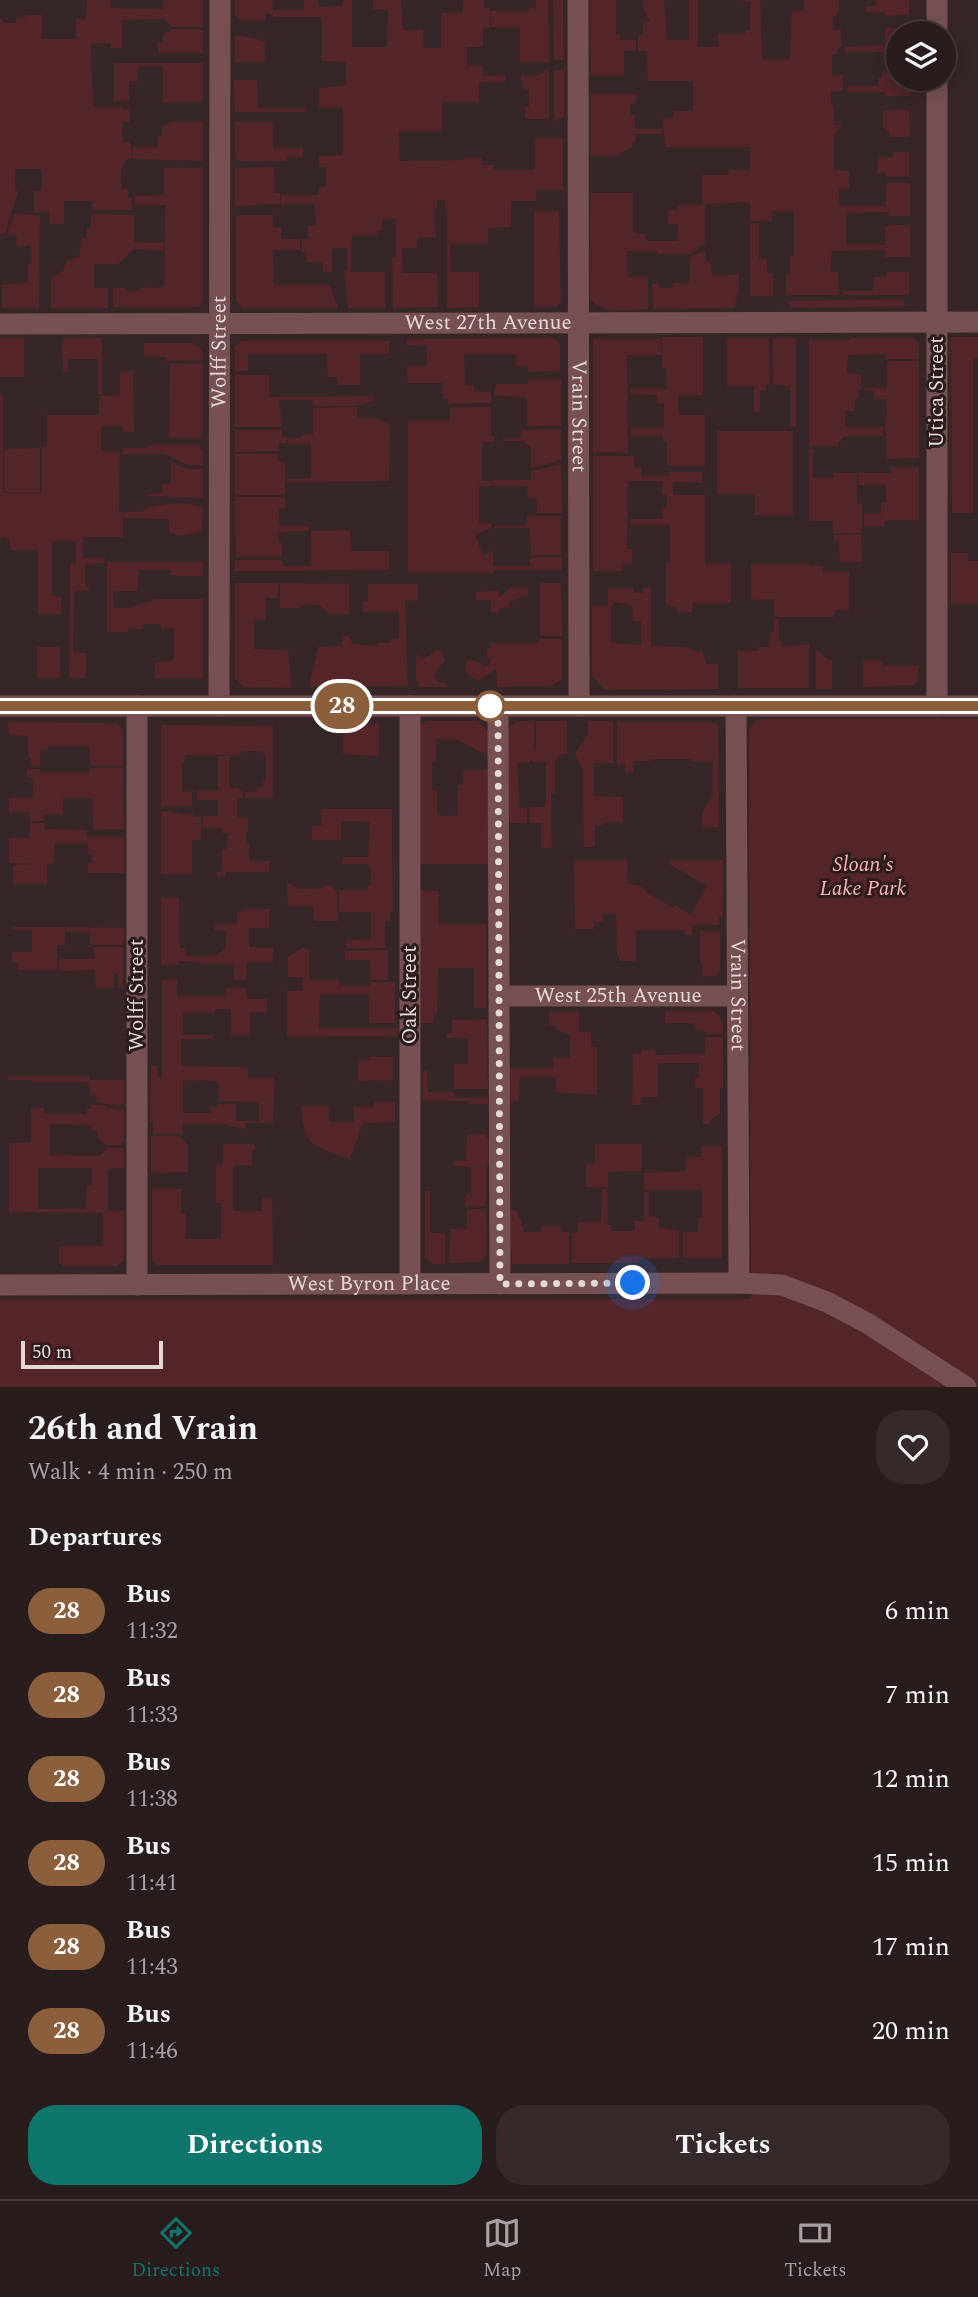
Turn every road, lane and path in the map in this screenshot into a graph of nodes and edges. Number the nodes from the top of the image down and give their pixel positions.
1 (220, 0) edge
2 (578, 0) edge
3 (937, 0) edge
4 (937, 21) edge
5 (937, 91) edge
6 (937, 322) junction
7 (978, 322) edge
8 (578, 323) junction
9 (0, 324) edge
10 (219, 324) junction
11 (0, 706) edge
12 (136, 706) junction
13 (219, 706) junction
14 (410, 706) junction
15 (498, 706) junction
16 (579, 706) junction
17 (736, 706) junction
18 (937, 706) junction
19 (978, 706) edge
20 (499, 996) junction
21 (737, 996) junction
22 (739, 1283) junction
23 (410, 1284) junction
24 (500, 1284) junction
25 (0, 1285) edge
26 (137, 1285) junction
27 (966, 1387) edge

1 - 10 street, Wolff Street
2 - 8 street, Vrain Street
3 - 4 street
5 - 6 street, Utica Street
6 - 7 street, West 27th Avenue
6 - 8 street, West 27th Avenue
6 - 18 street, Utica Street
8 - 10 street, West 27th Avenue
8 - 16 street, Vrain Street
9 - 10 street, West 27th Avenue
10 - 13 street, Wolff Street
11 - 12 street
12 - 13 street
12 - 26 street, Wolff Street
13 - 14 street
14 - 15 street
14 - 23 street, Oak Street
15 - 16 street
15 - 20 street
16 - 17 street
17 - 18 street
17 - 21 street, Vrain Street
18 - 19 street
20 - 21 street, West 25th Avenue
20 - 24 street
21 - 22 street, Vrain Street
22 - 24 street, West Byron Place
22 - 27 street, West Byron Place
23 - 24 street, West Byron Place
23 - 26 street, West Byron Place
25 - 26 street, West Byron Place

